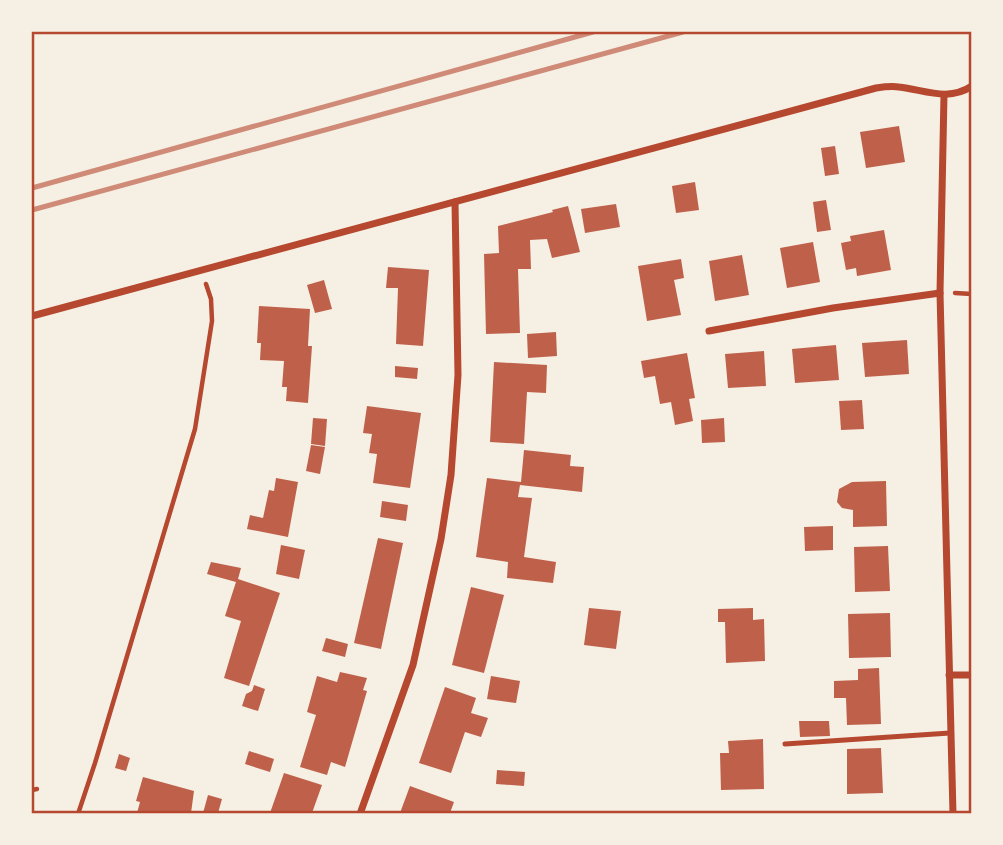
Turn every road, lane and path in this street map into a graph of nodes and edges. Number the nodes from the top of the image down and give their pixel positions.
1 (971, 86) edge
2 (944, 95) junction
3 (455, 202) junction
4 (201, 270) junction
5 (940, 293) junction
6 (32, 316) edge
7 (709, 331) dead end
8 (949, 675) junction
9 (971, 675) edge
10 (950, 733) junction
11 (785, 744) dead end
12 (78, 814) edge
13 (360, 814) edge
14 (953, 814) edge

1 - 2 street
2 - 3 street
2 - 5 street
3 - 4 street
3 - 13 street
4 - 6 street
4 - 12 path
5 - 7 street
5 - 8 street
8 - 9 street
8 - 10 street
10 - 11 lane
10 - 14 street

